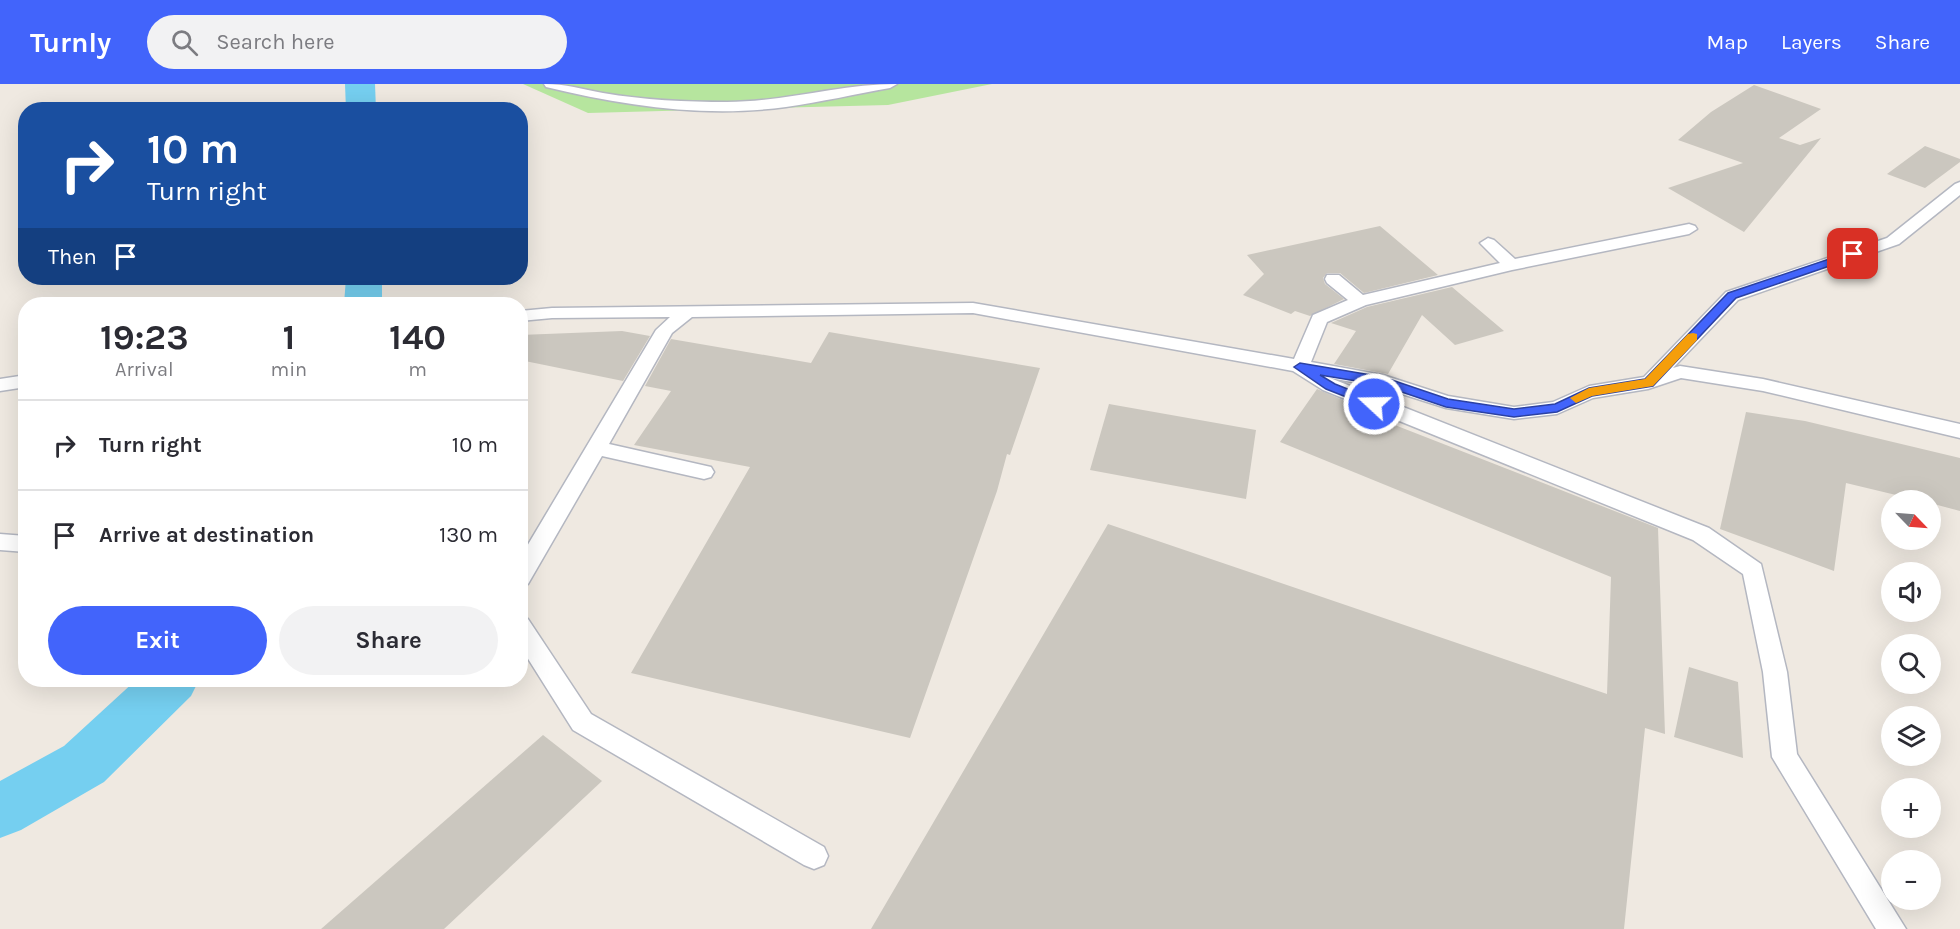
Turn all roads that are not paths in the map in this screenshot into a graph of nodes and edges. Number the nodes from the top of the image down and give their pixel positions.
1 (551, 84) edge
2 (890, 84) edge
3 (1960, 187) edge
4 (1689, 229) dead end
5 (1488, 243) dead end
6 (1512, 264) junction
7 (1333, 279) dead end
8 (1359, 302) junction
9 (688, 311) junction
10 (528, 315) edge
11 (1300, 367) junction
12 (18, 382) edge
13 (1648, 383) junction
14 (0, 385) edge
15 (1960, 431) edge
16 (597, 447) junction
17 (704, 472) dead end
18 (0, 542) edge
19 (18, 543) edge
20 (528, 564) edge
21 (528, 638) edge
22 (814, 856) dead end
23 (1892, 929) edge

1 - 2 lane
3 - 13 lane
4 - 6 lane
5 - 6 lane
6 - 8 lane
7 - 8 lane
8 - 11 lane
9 - 10 lane
9 - 11 lane
9 - 16 lane
11 - 13 lane
11 - 23 lane
12 - 14 lane
13 - 15 lane
16 - 17 lane
16 - 20 lane
18 - 19 lane
21 - 22 lane

